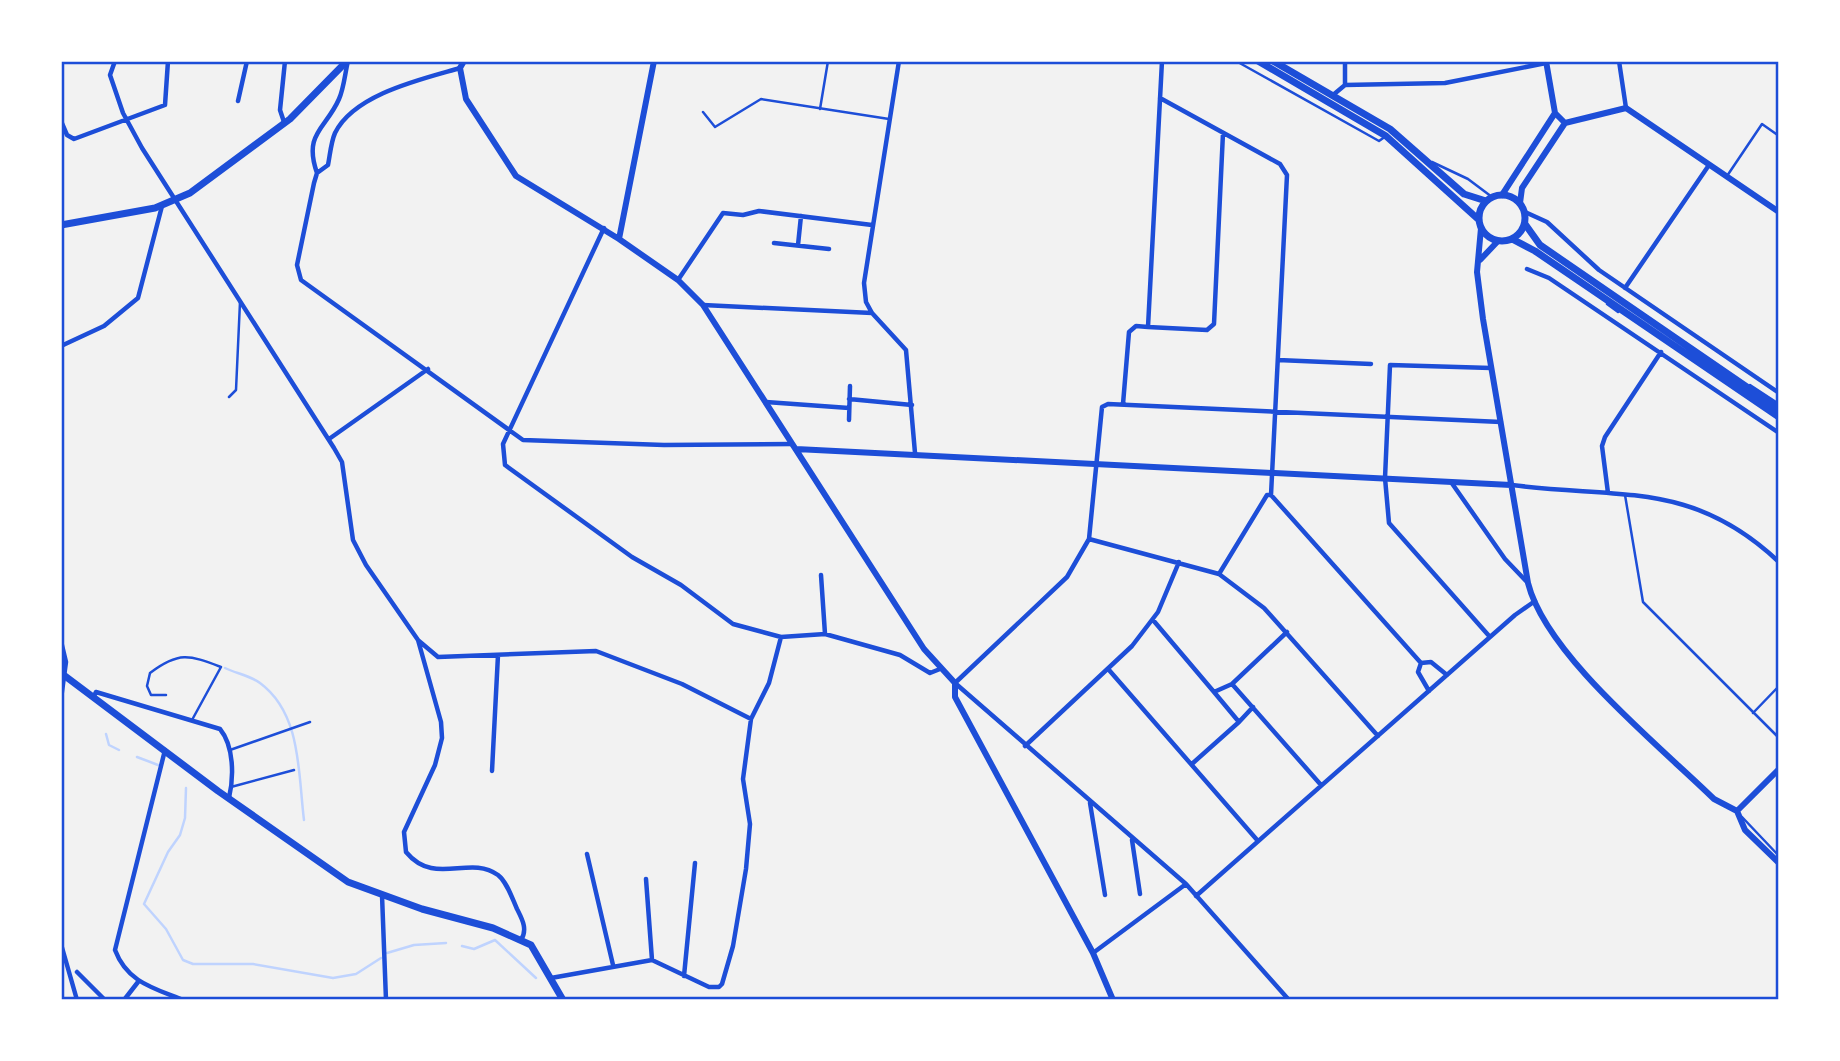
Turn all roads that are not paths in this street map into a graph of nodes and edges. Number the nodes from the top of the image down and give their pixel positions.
1 (115, 61) edge
2 (168, 61) edge
3 (247, 61) edge
4 (285, 61) edge
5 (347, 61) edge
6 (654, 61) edge
7 (828, 61) edge
8 (899, 61) edge
9 (1162, 61) edge
10 (1236, 61) edge
11 (1258, 61) edge
12 (1273, 61) edge
13 (1345, 61) edge
14 (1619, 61) edge
15 (1546, 62) edge
16 (462, 65) edge
17 (1345, 85) junction
18 (1333, 95) junction
19 (1160, 98) junction
20 (238, 101) dead end
21 (1626, 108) junction
22 (821, 109) junction
23 (703, 112) dead end
24 (1555, 113) junction
25 (889, 119) junction
26 (126, 120) junction
27 (61, 121) edge
28 (285, 124) junction
29 (1565, 124) junction
30 (1223, 133) junction
31 (1387, 136) junction
32 (1779, 136) edge
33 (1427, 160) junction
34 (1709, 165) junction
35 (317, 173) junction
36 (1727, 176) junction
37 (1502, 195) junction
38 (1489, 199) junction
39 (175, 201) junction
40 (1520, 203) junction
41 (162, 206) junction
42 (1525, 212) junction
43 (1779, 212) edge
44 (802, 216) junction
45 (1480, 224) junction
46 (1525, 224) junction
47 (61, 225) edge
48 (872, 225) junction
49 (604, 229) junction
50 (619, 239) junction
51 (1512, 239) junction
52 (1498, 241) junction
53 (774, 243) dead end
54 (798, 245) junction
55 (829, 249) dead end
56 (1479, 261) junction
57 (1556, 266) junction
58 (1527, 269) dead end
59 (1549, 278) junction
60 (678, 280) junction
61 (1625, 288) junction
62 (240, 301) junction
63 (703, 305) junction
64 (873, 313) junction
65 (1148, 327) junction
66 (61, 346) edge
67 (1661, 352) junction
68 (1278, 360) junction
69 (1371, 364) dead end
70 (1491, 368) junction
71 (428, 369) junction
72 (850, 386) dead end
73 (1779, 393) edge
74 (229, 397) dead end
75 (849, 399) junction
76 (766, 402) junction
77 (1122, 404) junction
78 (912, 405) junction
79 (1779, 407) edge
80 (849, 408) junction
81 (1277, 412) junction
82 (1386, 417) junction
83 (1779, 419) edge
84 (849, 420) dead end
85 (1501, 422) junction
86 (509, 430) junction
87 (1779, 433) edge
88 (329, 439) junction
89 (794, 446) junction
90 (915, 453) junction
91 (1098, 463) junction
92 (1274, 472) junction
93 (1385, 478) junction
94 (1451, 482) junction
95 (1511, 485) junction
96 (1608, 493) junction
97 (1625, 494) junction
98 (1271, 495) junction
99 (1089, 539) junction
100 (1775, 554) edge
101 (1180, 562) junction
102 (1779, 562) edge
103 (1219, 574) junction
104 (821, 575) dead end
105 (1528, 583) junction
106 (1535, 601) junction
107 (1153, 620) junction
108 (1287, 632) junction
109 (825, 634) junction
110 (782, 636) junction
111 (1490, 637) junction
112 (418, 640) junction
113 (61, 641) edge
114 (498, 654) junction
115 (1421, 663) junction
116 (940, 669) junction
117 (1109, 670) junction
118 (63, 675) edge
119 (1447, 675) junction
120 (955, 683) junction
121 (1232, 684) junction
122 (1779, 686) edge
123 (1429, 691) junction
124 (1214, 692) junction
125 (166, 695) dead end
126 (94, 696) junction
127 (61, 699) edge
128 (1253, 707) junction
129 (1753, 713) junction
130 (751, 719) junction
131 (192, 720) junction
132 (310, 722) dead end
133 (1239, 722) junction
134 (1378, 736) junction
135 (1779, 738) edge
136 (1026, 746) junction
137 (166, 750) junction
138 (230, 750) junction
139 (1193, 764) junction
140 (1779, 769) edge
141 (294, 770) dead end
142 (492, 771) dead end
143 (1321, 785) junction
144 (231, 787) junction
145 (229, 798) junction
146 (1090, 802) junction
147 (1737, 811) junction
148 (1132, 839) junction
149 (1258, 841) junction
150 (587, 854) dead end
151 (1779, 856) edge
152 (695, 863) dead end
153 (1779, 863) edge
154 (646, 879) dead end
155 (1186, 884) junction
156 (378, 894) junction
157 (1140, 894) dead end
158 (1105, 895) dead end
159 (1196, 896) junction
160 (521, 940) junction
161 (61, 944) edge
162 (1093, 953) junction
163 (652, 960) junction
164 (613, 965) junction
165 (77, 972) dead end
166 (684, 976) junction
167 (551, 979) junction
168 (138, 982) junction
169 (562, 999) edge
170 (77, 1000) edge
171 (106, 1000) edge
172 (124, 1000) edge
173 (183, 1000) edge
174 (386, 1000) edge
175 (1113, 1000) edge
176 (1289, 1000) edge

1 - 26 street
2 - 26 street
3 - 20 street
4 - 28 street
5 - 28 main road
5 - 35 street
6 - 50 street
7 - 22 lane
8 - 25 street
9 - 19 street
10 - 31 lane
11 - 31 main road
12 - 18 main road
13 - 17 street
14 - 21 street
15 - 17 street
15 - 24 street
16 - 35 street
16 - 49 street
17 - 18 street
18 - 33 main road
19 - 30 street
19 - 65 street
21 - 29 street
21 - 34 street
22 - 23 lane
22 - 25 lane
24 - 29 street
24 - 37 street
25 - 48 street
26 - 27 street
26 - 39 street
28 - 39 main road
29 - 40 street
30 - 65 street
30 - 68 street
31 - 45 main road
32 - 36 lane
33 - 38 lane
33 - 38 main road
34 - 36 street
34 - 61 street
35 - 71 street
36 - 43 street
37 - 38 main road
37 - 40 main road
38 - 45 main road
39 - 41 main road
39 - 62 street
40 - 42 main road
41 - 47 main road
41 - 66 street
42 - 46 main road
42 - 61 street
44 - 48 street
44 - 54 street
44 - 60 street
45 - 52 main road
45 - 56 street
46 - 51 main road
46 - 79 main road
48 - 64 street
49 - 50 street
49 - 86 street
50 - 60 street
51 - 52 main road
51 - 57 main road
52 - 56 street
53 - 54 street
54 - 55 street
56 - 70 street
57 - 59 street
57 - 83 main road
58 - 59 street
59 - 67 street
60 - 63 street
61 - 73 street
62 - 74 lane
62 - 88 street
63 - 64 street
63 - 76 street
64 - 78 street
65 - 77 street
67 - 87 street
67 - 96 street
68 - 69 street
68 - 81 street
70 - 82 street
70 - 85 street
71 - 86 street
71 - 88 street
72 - 75 street
75 - 78 street
75 - 80 street
76 - 80 street
76 - 89 street
77 - 81 street
77 - 91 street
78 - 90 street
80 - 84 street
81 - 82 street
81 - 92 street
82 - 85 street
82 - 93 street
85 - 95 street
86 - 89 street
86 - 110 street
88 - 112 street
89 - 90 street
89 - 116 street
90 - 91 street
91 - 92 street
91 - 99 street
92 - 93 street
92 - 98 street
93 - 94 street
93 - 111 street
94 - 95 street
94 - 105 street
95 - 96 street
95 - 105 street
96 - 97 street
97 - 100 street
97 - 129 lane
98 - 103 street
98 - 115 street
99 - 101 street
99 - 120 street
100 - 102 street
101 - 103 street
101 - 107 street
103 - 108 street
104 - 109 street
105 - 106 street
106 - 111 street
106 - 147 street
107 - 117 street
107 - 124 street
108 - 121 street
108 - 134 street
109 - 110 street
109 - 116 street
110 - 130 street
111 - 119 street
112 - 114 street
112 - 160 street
113 - 118 street
114 - 130 street
114 - 142 street
115 - 119 street
115 - 123 street
116 - 120 street
117 - 136 street
117 - 139 street
118 - 126 main road
118 - 127 street
119 - 123 street
120 - 136 street
120 - 162 street
121 - 124 street
121 - 128 street
122 - 129 lane
123 - 134 street
124 - 133 street
125 - 131 lane
126 - 131 street
126 - 137 main road
128 - 133 street
128 - 143 street
129 - 135 lane
130 - 166 street
131 - 138 street
132 - 138 lane
133 - 139 street
134 - 143 street
136 - 146 street
137 - 145 main road
137 - 168 street
138 - 144 street
139 - 149 street
140 - 147 street
141 - 144 lane
143 - 149 street
144 - 145 street
145 - 156 main road
146 - 148 street
146 - 158 street
147 - 151 lane
147 - 153 street
148 - 155 street
148 - 157 street
149 - 159 street
150 - 164 street
152 - 166 street
154 - 163 street
155 - 159 street
155 - 162 street
156 - 160 main road
156 - 174 street
159 - 176 street
160 - 167 main road
161 - 170 street
162 - 175 street
163 - 164 street
163 - 166 street
164 - 167 street
165 - 171 street
167 - 169 main road
168 - 172 street
168 - 173 street

